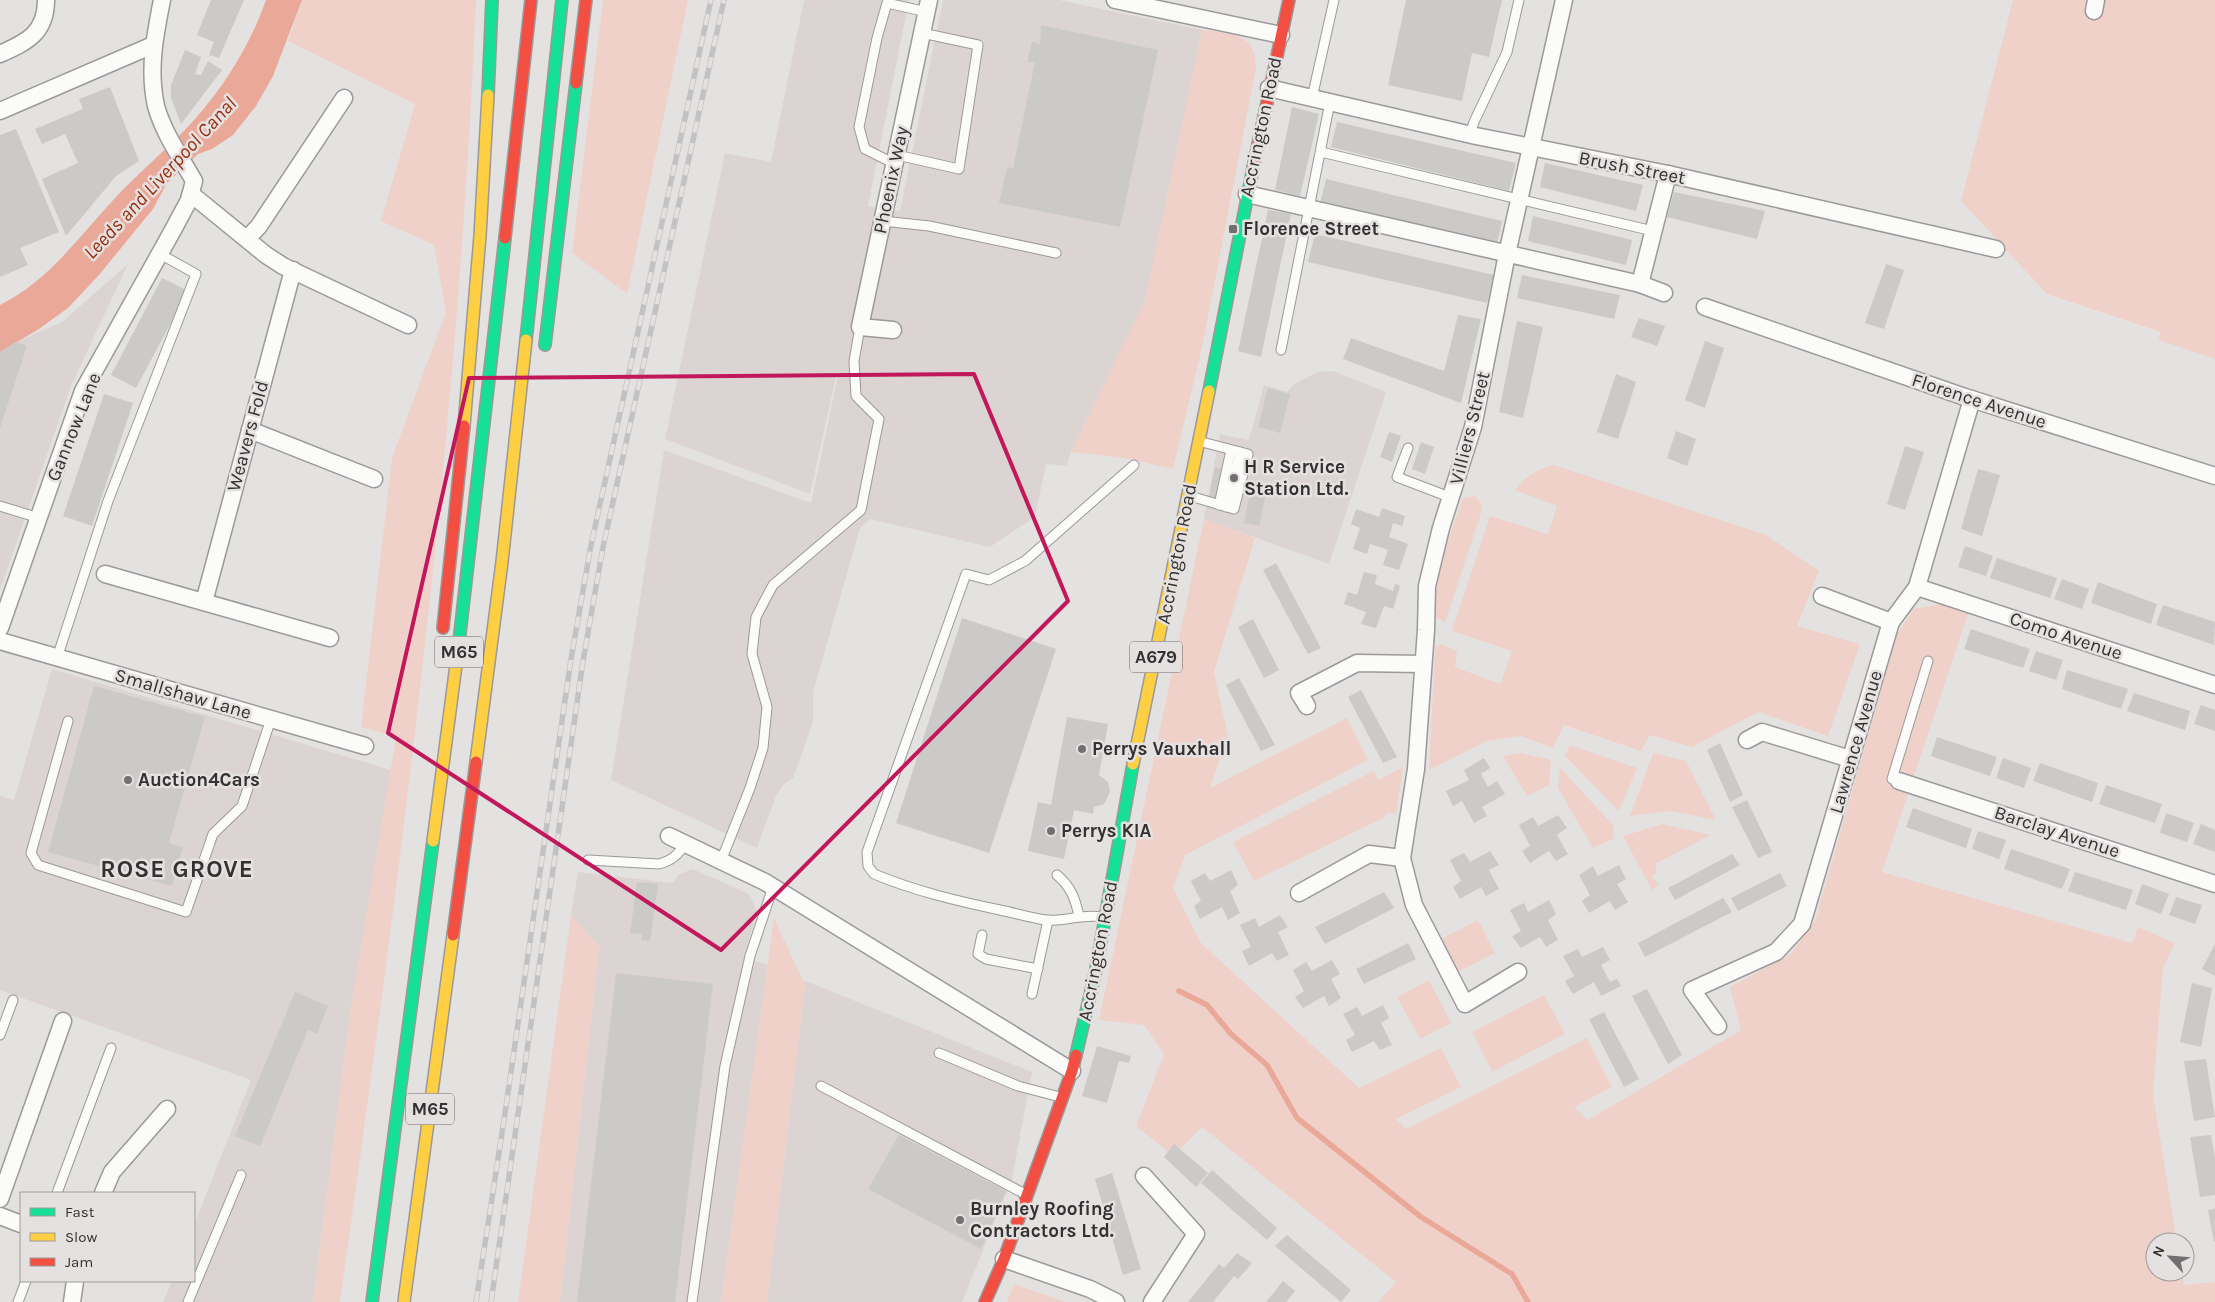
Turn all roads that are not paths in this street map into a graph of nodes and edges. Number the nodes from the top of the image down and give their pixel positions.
1 (46, 0) edge
2 (148, 0) edge
3 (162, 0) edge
4 (492, 0) edge
5 (531, 0) edge
6 (562, 0) edge
7 (586, 0) edge
8 (1115, 0) edge
9 (1288, 0) edge
10 (1334, 0) edge
11 (1519, 0) edge
12 (1564, 0) edge
13 (887, 1) edge
14 (928, 6) edge
15 (158, 19) junction
16 (922, 33) junction
17 (1281, 35) junction
18 (153, 45) junction
19 (0, 54) edge
20 (1269, 88) junction
21 (344, 98) dead end
22 (1312, 98) junction
23 (1330, 102) junction
24 (0, 111) edge
25 (1470, 134) junction
26 (1530, 147) junction
27 (1320, 152) junction
28 (896, 160) junction
29 (1668, 174) junction
30 (192, 188) junction
31 (1247, 194) junction
32 (1520, 200) junction
33 (1309, 208) junction
34 (883, 221) junction
35 (1653, 231) junction
36 (247, 239) junction
37 (1996, 249) dead end
38 (1056, 253) dead end
39 (160, 254) junction
40 (1507, 254) junction
41 (294, 270) junction
42 (1640, 284) junction
43 (1664, 293) dead end
44 (1704, 307) dead end
45 (408, 325) dead end
46 (860, 327) junction
47 (893, 330) dead end
48 (1281, 350) dead end
49 (543, 360) dead end
50 (1972, 399) junction
51 (250, 430) junction
52 (1199, 442) junction
53 (1408, 448) dead end
54 (1235, 451) junction
55 (1134, 465) dead end
56 (2215, 476) edge
57 (374, 479) dead end
58 (1189, 496) junction
59 (1452, 498) junction
60 (0, 506) edge
61 (1222, 506) junction
62 (39, 518) junction
63 (105, 574) dead end
64 (1917, 587) junction
65 (1822, 596) dead end
66 (204, 602) junction
67 (1890, 622) junction
68 (0, 628) edge
69 (330, 638) dead end
70 (0, 641) edge
71 (441, 643) dead end
72 (57, 658) junction
73 (1928, 661) dead end
74 (1423, 664) junction
75 (2215, 686) edge
76 (1307, 706) dead end
77 (271, 719) junction
78 (68, 721) dead end
79 (1748, 740) dead end
80 (365, 746) dead end
81 (1850, 759) junction
82 (486, 780) dead end
83 (1899, 781) joint
84 (670, 836) dead end
85 (685, 844) junction
86 (1402, 858) junction
87 (588, 860) dead end
88 (721, 861) junction
89 (1057, 875) dead end
90 (2215, 884) edge
91 (773, 887) junction
92 (1299, 893) dead end
93 (455, 916) junction
94 (1079, 916) junction
95 (1105, 918) junction
96 (1048, 920) junction
97 (982, 935) dead end
98 (1038, 969) junction
99 (1518, 972) dead end
100 (1032, 994) dead end
101 (13, 1000) dead end
102 (63, 1021) dead end
103 (1718, 1026) dead end
104 (0, 1035) edge
105 (111, 1048) dead end
106 (939, 1053) dead end
107 (1072, 1071) junction
108 (820, 1086) dead end
109 (1062, 1098) junction
110 (167, 1109) dead end
111 (241, 1175) dead end
112 (1144, 1176) dead end
113 (57, 1192) edge
114 (103, 1192) edge
115 (1027, 1196) junction
116 (0, 1199) edge
117 (0, 1216) edge
118 (20, 1224) edge
119 (1004, 1259) junction
120 (26, 1282) edge
121 (75, 1282) edge
122 (18, 1302) edge
123 (72, 1302) edge
124 (188, 1302) edge
125 (372, 1302) edge
126 (404, 1302) edge
127 (692, 1302) edge
128 (985, 1302) edge
129 (1116, 1302) edge
130 (1152, 1302) edge

1 - 19 street
2 - 15 street
3 - 15 street
4 - 71 main road
5 - 125 main road, M65
6 - 93 main road, M65
7 - 49 main road
8 - 17 street
9 - 17 main road, Accrington Road / A679
10 - 22 lane
11 - 25 lane
12 - 26 street, Villiers Street
13 - 14 lane
13 - 28 lane
14 - 16 street, Phoenix Way
15 - 18 street
16 - 28 street, Phoenix Way
16 - 28 lane
17 - 20 main road, Accrington Road / A679
18 - 24 street
18 - 30 street
20 - 22 street, Brush Street
20 - 31 main road, Accrington Road / A679
21 - 36 street
22 - 23 street, Brush Street
23 - 25 street, Brush Street
23 - 27 lane
25 - 26 street, Brush Street
26 - 29 street, Brush Street
26 - 32 street, Villiers Street
27 - 32 lane
27 - 33 lane
28 - 34 street, Phoenix Way
29 - 35 street
29 - 37 street, Brush Street
30 - 36 street
30 - 39 street, Gannow Lane
31 - 33 street
31 - 52 main road, Accrington Road / A679
32 - 35 lane
32 - 40 street, Villiers Street
33 - 40 street
33 - 48 lane
34 - 38 lane
34 - 46 street, Phoenix Way
35 - 42 street
36 - 41 street
39 - 62 street, Gannow Lane
39 - 72 lane
40 - 42 street
40 - 59 street, Villiers Street
41 - 45 street
41 - 51 street, Weavers Fold
42 - 43 street
44 - 50 street, Florence Avenue
46 - 47 street
46 - 88 lane
50 - 56 street, Florence Avenue
50 - 64 street, Lawrence Avenue
51 - 57 street
51 - 66 street, Weavers Fold
52 - 54 lane
52 - 58 main road, Accrington Road / A679
53 - 59 lane
54 - 61 lane
54 - 61 lane
55 - 96 lane
58 - 61 lane
58 - 95 main road, Accrington Road / A679
59 - 74 street, Villiers Street
60 - 62 lane
62 - 68 street, Gannow Lane
63 - 66 street
64 - 67 street, Lawrence Avenue
64 - 75 street, Como Avenue
65 - 67 street
66 - 69 street
67 - 81 street, Lawrence Avenue
70 - 72 street, Smallshaw Lane
72 - 77 street, Smallshaw Lane
73 - 83 lane
74 - 76 street
74 - 86 street, Villiers Street
77 - 78 lane
77 - 80 street, Smallshaw Lane
79 - 81 street
81 - 103 street, Lawrence Avenue
82 - 93 main road
83 - 90 street, Barclay Avenue
84 - 85 street
85 - 87 lane
85 - 88 street
86 - 92 street
86 - 99 street, Villiers Street
88 - 91 street
89 - 94 lane
91 - 107 street
91 - 127 lane
93 - 126 main road, M65
94 - 95 lane
94 - 96 lane
95 - 107 main road, Accrington Road / A679
96 - 98 lane
97 - 98 lane
98 - 100 lane
101 - 104 lane
102 - 116 street
105 - 113 lane
106 - 109 lane
107 - 109 main road, Accrington Road / A679
108 - 115 lane
109 - 115 main road, Accrington Road / A679
110 - 114 street
111 - 124 lane
112 - 130 street
115 - 119 main road, Accrington Road / A679
117 - 118 street
119 - 128 main road, Accrington Road / A679
119 - 129 street
120 - 122 lane
121 - 123 street

